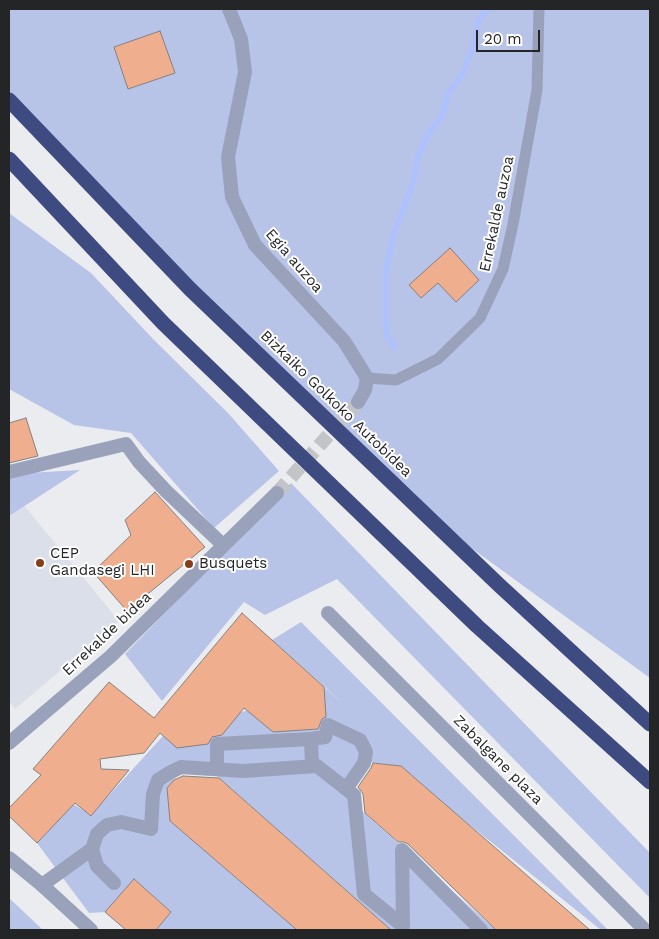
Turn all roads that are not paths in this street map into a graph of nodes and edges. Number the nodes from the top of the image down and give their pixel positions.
1 (229, 9) edge
2 (539, 9) edge
3 (9, 100) edge
4 (9, 159) edge
5 (367, 378) junction
6 (358, 402) tunnel mouth
7 (9, 472) edge
8 (277, 494) tunnel mouth
9 (223, 546) junction
10 (328, 613) dead end
11 (650, 724) edge
12 (311, 739) junction
13 (9, 743) edge
14 (312, 766) junction
15 (217, 769) junction
16 (650, 782) edge
17 (346, 789) junction
18 (92, 849) junction
19 (9, 858) edge
20 (114, 883) dead end
21 (42, 885) junction
22 (91, 930) edge
23 (481, 930) edge
24 (645, 930) edge

1 - 5 street, Egia auzoa
2 - 5 lane, Errekalde auzoa
3 - 11 highway, Bizkaiko Golkoko Autobidea
4 - 16 highway
5 - 6 street
7 - 9 street
8 - 9 street, Errekalde bidea
9 - 13 street, Errekalde bidea
10 - 24 street, Zabalgane plaza
12 - 14 street
12 - 15 street
12 - 17 street
14 - 15 street
14 - 17 street
15 - 18 street
17 - 23 street
18 - 20 street
18 - 21 street
19 - 21 street
21 - 22 street

